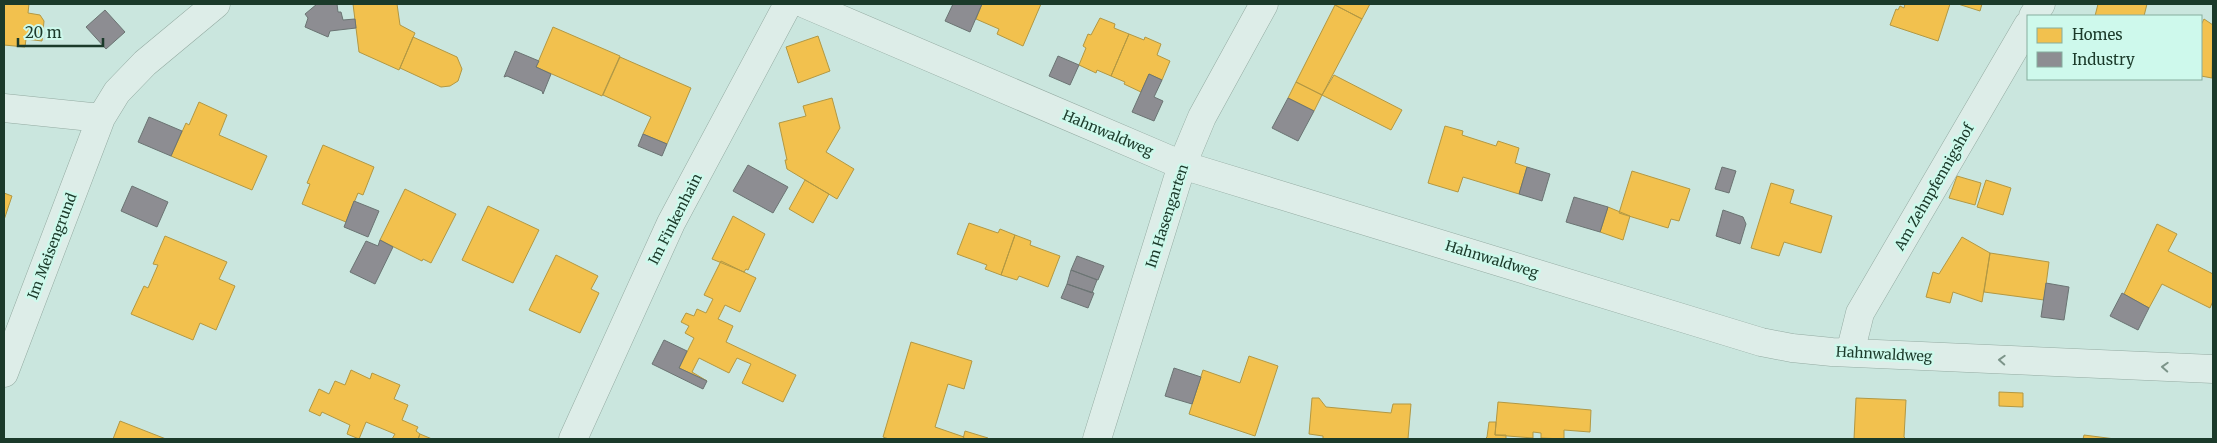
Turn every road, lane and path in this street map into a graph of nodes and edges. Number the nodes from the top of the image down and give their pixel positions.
1 (216, 4) edge
2 (788, 4) edge
3 (805, 4) edge
4 (1264, 4) edge
5 (2041, 4) edge
6 (2035, 15) edge
7 (2027, 27) edge
8 (4, 108) edge
9 (101, 118) junction
10 (1182, 165) junction
11 (1850, 353) junction
12 (2213, 369) edge
13 (4, 374) edge
14 (573, 439) edge
15 (1097, 439) edge

1 - 9 street, Im Meisengrund
2 - 14 street, Im Finkenhain
3 - 10 street, Hahnwaldweg
4 - 10 street, Im Hasengarten
5 - 6 street
7 - 11 street, Am Zehnpfennigshof
8 - 9 street
9 - 13 street, Im Meisengrund
10 - 11 street, Hahnwaldweg
10 - 15 street, Im Hasengarten
12 -> 11 street, Hahnwaldweg

